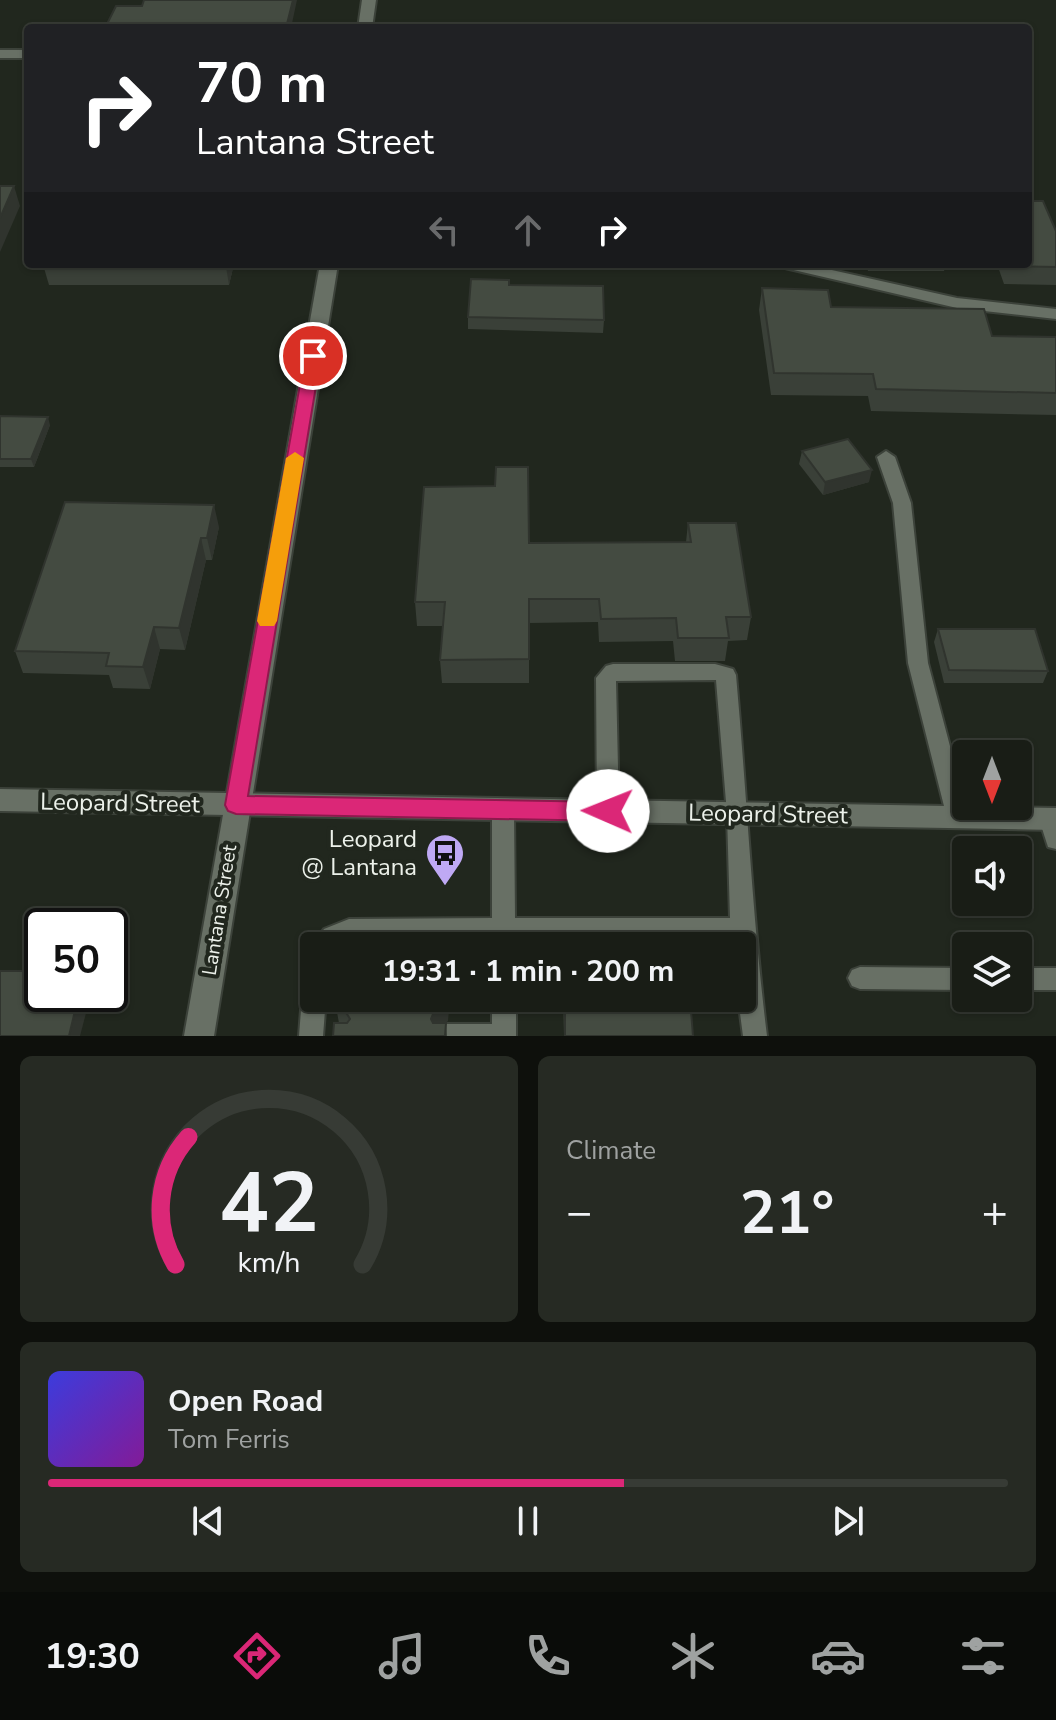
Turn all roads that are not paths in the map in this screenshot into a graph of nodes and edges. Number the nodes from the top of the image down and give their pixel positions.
1 (369, 0) edge
2 (366, 24) edge
3 (0, 54) edge
4 (24, 54) edge
5 (328, 268) edge
6 (803, 268) edge
7 (1056, 314) edge
8 (886, 457) dead end
9 (952, 795) edge
10 (0, 800) edge
11 (236, 805) junction
12 (503, 810) junction
13 (608, 811) junction
14 (738, 814) junction
15 (952, 818) edge
16 (982, 820) edge
17 (1054, 826) edge
18 (742, 928) junction
19 (342, 932) edge
20 (407, 932) edge
21 (504, 932) edge
22 (636, 932) edge
23 (860, 978) dead end
24 (952, 979) edge
25 (1032, 979) edge
26 (1056, 979) edge
27 (313, 1012) edge
28 (504, 1012) edge
29 (199, 1036) edge
30 (311, 1036) edge
31 (338, 1036) edge
32 (447, 1036) edge
33 (755, 1036) edge

1 - 2 street
3 - 4 lane
5 - 11 street, Lantana Street
6 - 7 lane
8 - 9 lane
10 - 11 street, Leopard Street
11 - 12 street, Leopard Street
11 - 29 street, Lantana Street
12 - 13 street, Leopard Street
12 - 21 lane
13 - 14 street, Leopard Street
13 - 14 lane
14 - 15 street, Leopard Street
14 - 18 lane
16 - 17 street, Leopard Street
18 - 22 lane
18 - 33 lane
19 - 20 lane
23 - 24 lane
25 - 26 lane
27 - 30 lane
28 - 32 lane
30 - 31 lane

